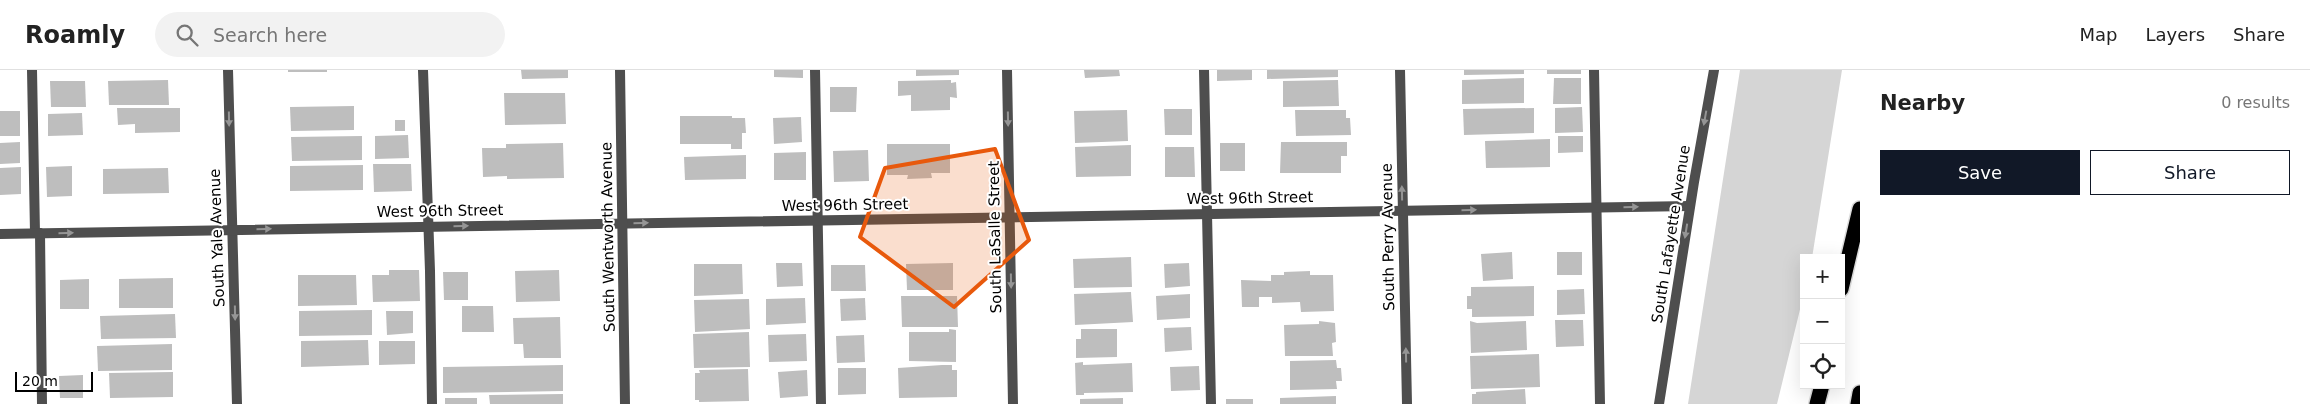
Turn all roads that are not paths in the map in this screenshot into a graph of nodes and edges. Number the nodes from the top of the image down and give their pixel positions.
1 (32, 70) edge
2 (228, 70) edge
3 (423, 70) edge
4 (620, 70) edge
5 (815, 70) edge
6 (1007, 70) edge
7 (1204, 70) edge
8 (1400, 70) edge
9 (1594, 70) edge
10 (1714, 70) edge
11 (1690, 206) junction
12 (1596, 208) junction
13 (1860, 209) edge
14 (1402, 211) junction
15 (1207, 214) junction
16 (1010, 217) junction
17 (819, 220) junction
18 (623, 224) junction
19 (427, 227) junction
20 (232, 230) junction
21 (37, 233) junction
22 (0, 234) edge
23 (1845, 272) edge
24 (1821, 389) edge
25 (1860, 393) edge
26 (42, 404) edge
27 (237, 404) edge
28 (432, 404) edge
29 (625, 404) edge
30 (821, 404) edge
31 (1013, 404) edge
32 (1211, 404) edge
33 (1407, 404) edge
34 (1600, 404) edge
35 (1659, 404) edge
36 (1817, 404) edge
37 (1858, 404) edge

1 - 21 street
2 -> 20 street, South Yale Avenue
3 - 19 street
4 - 18 street, South Wentworth Avenue
5 - 17 street
6 -> 16 street, South LaSalle Street
7 - 15 street
14 -> 8 street, South Perry Avenue
9 - 12 street
10 -> 11 street, South Lafayette Avenue
12 -> 11 street, West 96th Street
11 -> 35 street, South Lafayette Avenue
14 -> 12 street, West 96th Street
12 - 34 street
13 - 23 highway
14 - 15 street, West 96th Street
33 -> 14 street, South Perry Avenue
15 - 16 street, West 96th Street
15 - 32 street
16 - 17 street, West 96th Street
16 -> 31 street, South LaSalle Street
18 -> 17 street, West 96th Street
17 - 30 street
19 -> 18 street, West 96th Street
18 - 29 street, South Wentworth Avenue
20 -> 19 street, West 96th Street
19 - 28 street
21 -> 20 street, West 96th Street
20 -> 27 street, South Yale Avenue
21 - 22 street, West 96th Street
21 - 26 street
24 - 36 highway
25 - 37 highway

